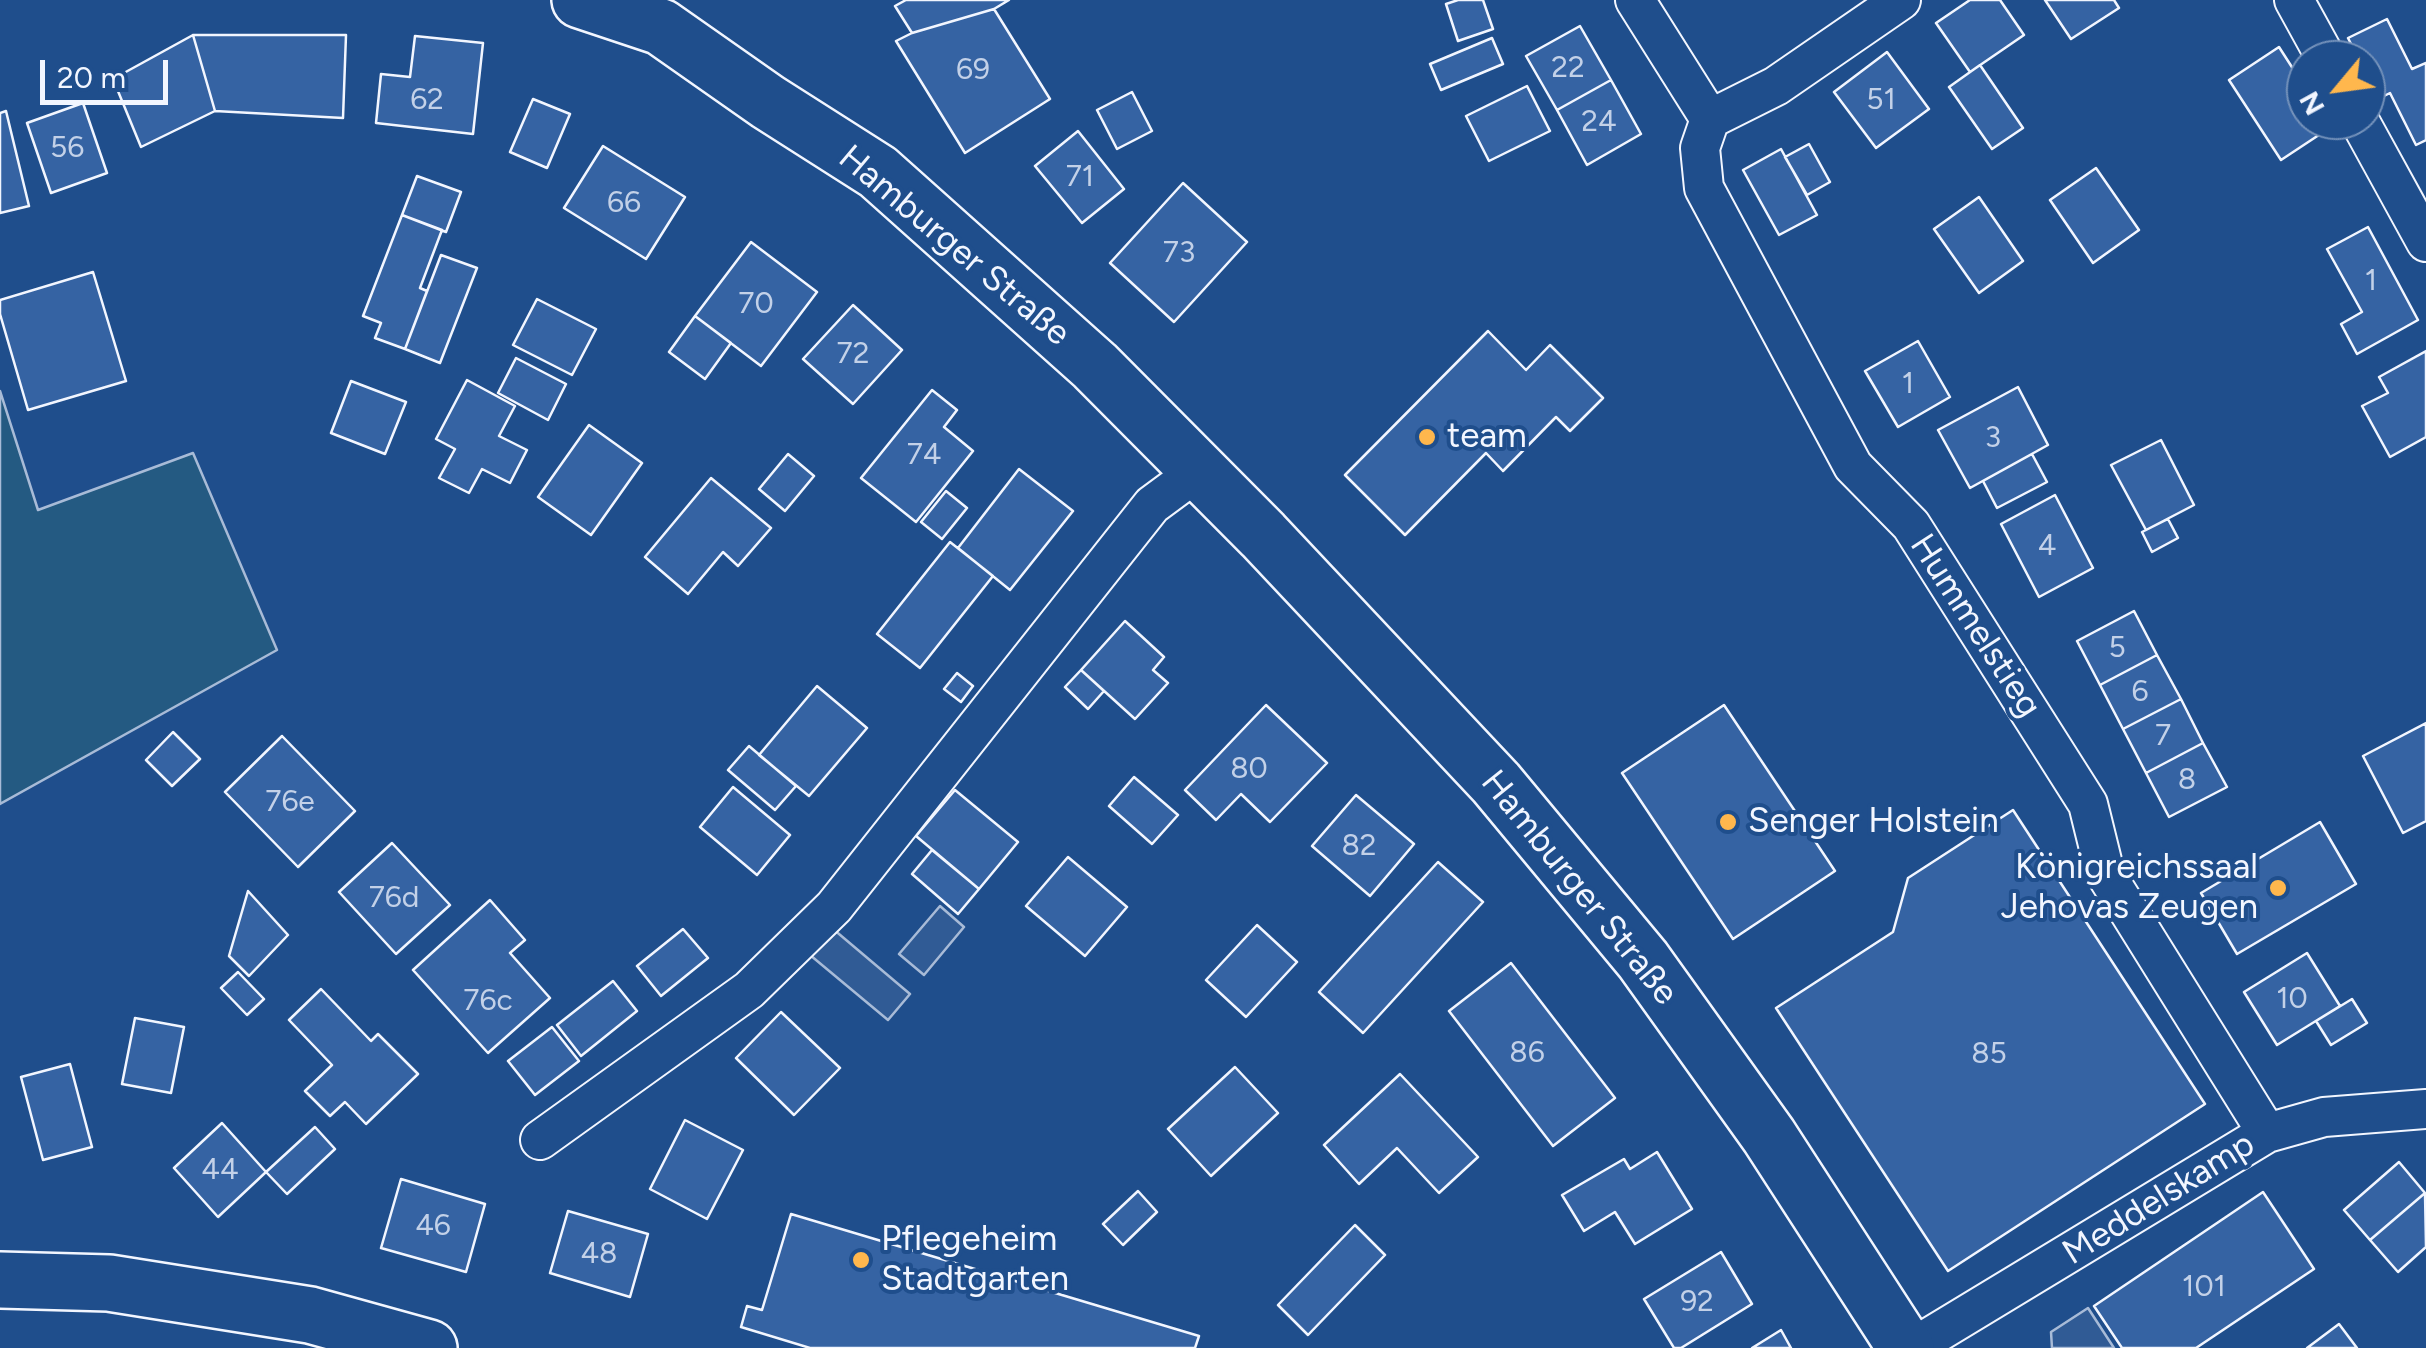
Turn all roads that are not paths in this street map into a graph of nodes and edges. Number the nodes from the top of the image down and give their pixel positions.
1 (580, 0) edge
2 (1635, 0) edge
3 (1901, 0) edge
4 (2294, 0) edge
5 (2316, 40) edge
6 (1710, 119) junction
7 (2371, 140) edge
8 (2426, 242) edge
9 (1198, 471) junction
10 (2426, 1110) edge
11 (2266, 1133) junction
12 (540, 1140) dead end
13 (0, 1280) edge
14 (430, 1348) edge
15 (1909, 1348) edge

1 - 9 street, Hamburger Straße
2 - 6 street
3 - 6 street
4 - 5 street
6 - 11 street, Hummelstieg
7 - 8 street
9 - 12 street
9 - 15 street, Hamburger Straße
10 - 11 street, Meddelskamp
11 - 15 street, Meddelskamp
13 - 14 street

